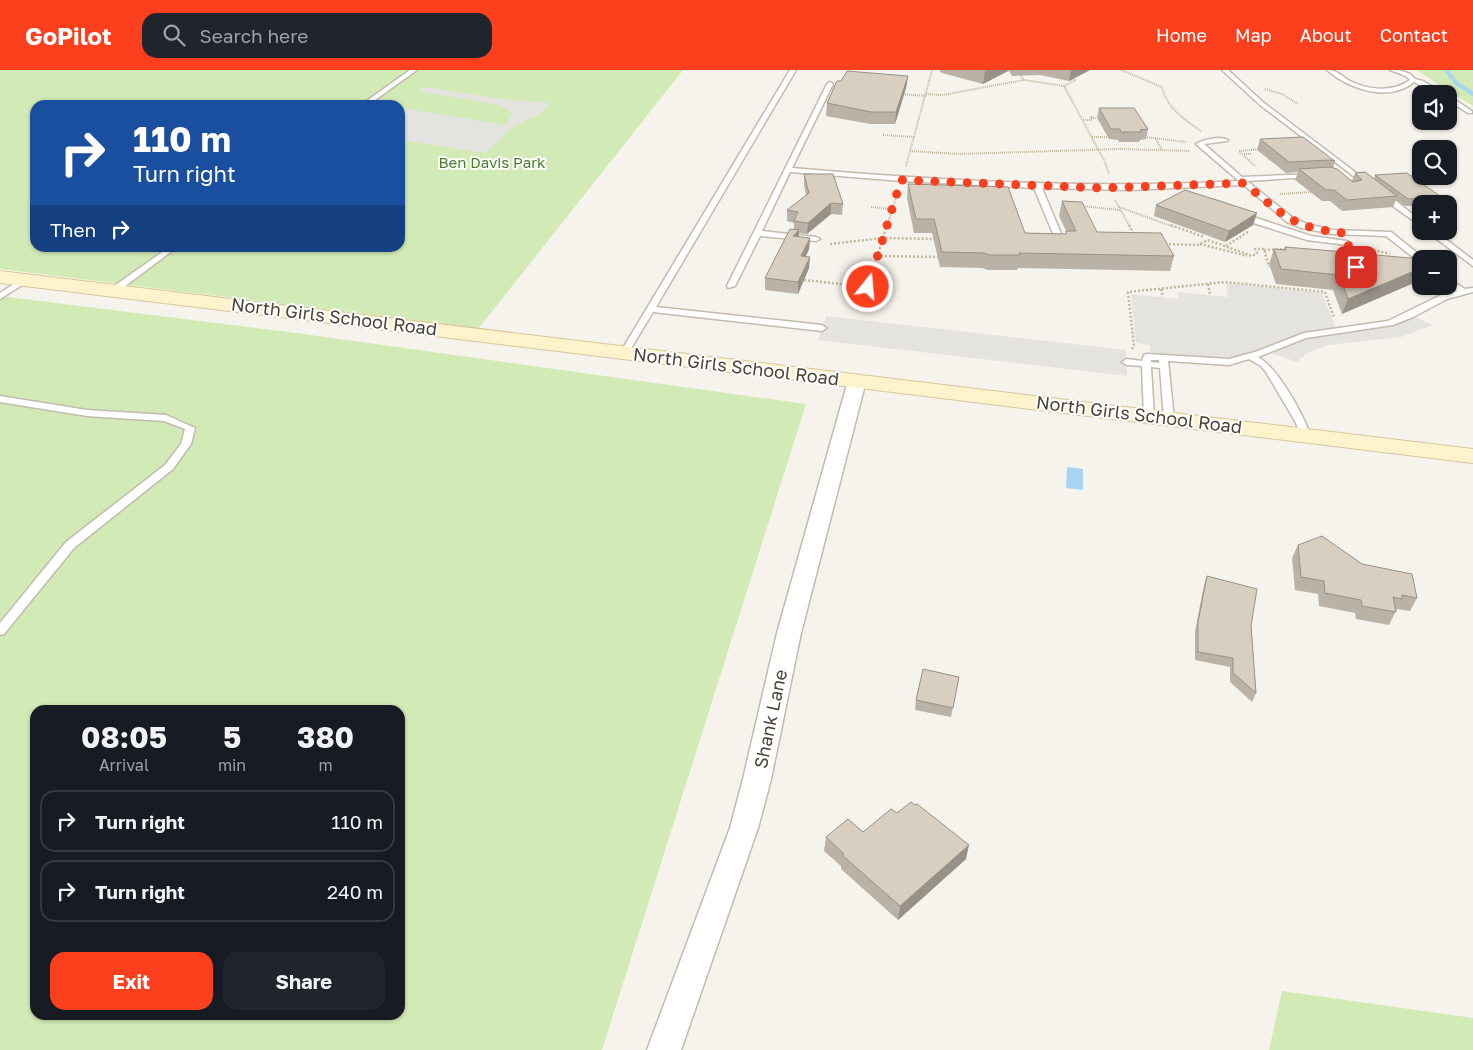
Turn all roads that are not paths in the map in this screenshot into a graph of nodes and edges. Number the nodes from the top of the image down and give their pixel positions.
1 (414, 70) edge
2 (793, 70) edge
3 (1226, 70) edge
4 (1330, 70) edge
5 (1393, 70) edge
6 (1414, 80) junction
7 (830, 84) dead end
8 (1426, 85) edge
9 (371, 100) edge
10 (1457, 103) edge
11 (1470, 112) dead end
12 (1225, 140) road end
13 (788, 170) junction
14 (1320, 174) edge
15 (1244, 180) junction
16 (1037, 186) junction
17 (1372, 187) edge
18 (1380, 193) edge
19 (1230, 212) edge
20 (1412, 217) edge
21 (757, 233) junction
22 (1344, 233) junction
23 (816, 240) dead end
24 (1442, 240) edge
25 (1061, 243) edge
26 (167, 252) edge
27 (1412, 252) edge
28 (1473, 264) edge
29 (0, 277) edge
30 (26, 280) junction
31 (731, 286) dead end
32 (1457, 287) edge
33 (1473, 290) edge
34 (113, 291) junction
35 (1463, 292) junction
36 (0, 297) edge
37 (650, 309) junction
38 (822, 328) dead end
39 (624, 353) junction
40 (1250, 356) junction
41 (1129, 362) road end
42 (1164, 362) junction
43 (1146, 364) junction
44 (857, 381) junction
45 (0, 399) edge
46 (1159, 418) junction
47 (1306, 436) junction
48 (1473, 456) edge
49 (0, 631) edge
50 (664, 1050) edge

1 - 9 lane
2 - 37 lane
3 - 17 lane
4 - 6 lane
5 - 6 lane
6 - 8 lane
7 - 13 lane
10 - 11 lane
12 - 15 lane
13 - 16 lane
13 - 21 lane
14 - 15 lane
15 - 16 lane
15 - 22 lane
16 - 25 lane
18 - 20 lane
19 - 22 lane
21 - 23 lane
21 - 31 lane
22 - 27 lane
24 - 28 lane
26 - 34 lane
29 - 30 main road, North Girls School Road
30 - 34 main road, North Girls School Road
30 - 36 lane
32 - 35 lane
33 - 35 lane
34 - 39 main road, North Girls School Road
35 - 40 lane
37 - 38 lane
37 - 39 lane
39 - 44 main road, North Girls School Road
40 - 42 lane
40 - 47 lane
41 - 43 lane
42 - 43 lane
42 - 46 lane
43 - 46 lane
44 - 46 main road, North Girls School Road
44 - 50 street, Shank Lane
45 - 49 lane
46 - 47 main road, North Girls School Road
47 - 48 main road, North Girls School Road

